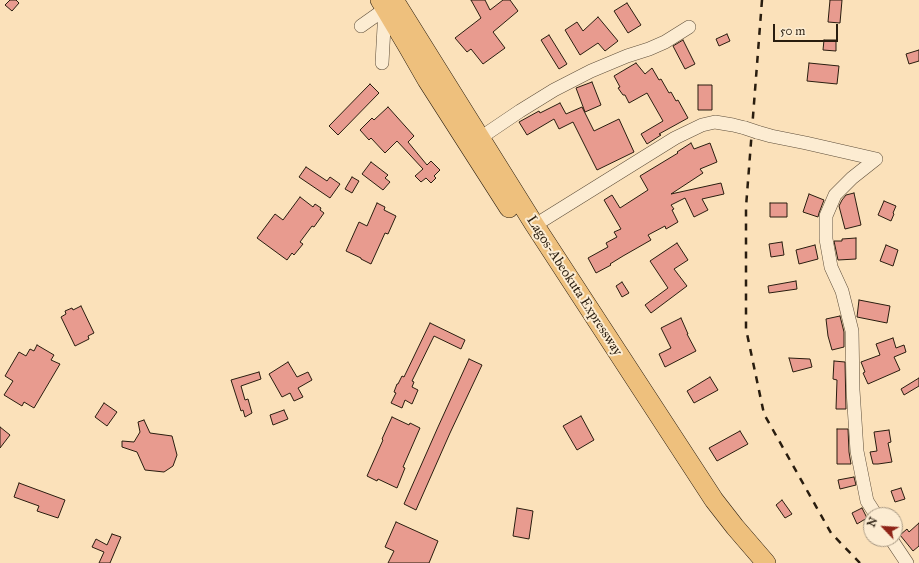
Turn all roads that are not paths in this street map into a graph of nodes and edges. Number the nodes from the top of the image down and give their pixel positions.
1 (386, 3) edge
2 (361, 26) dead end
3 (689, 27) dead end
4 (382, 63) dead end
5 (480, 138) junction
6 (534, 224) junction
7 (871, 507) edge
8 (896, 547) edge
9 (750, 563) edge
10 (766, 563) edge
11 (907, 563) edge

1 - 2 street
1 - 4 street
1 - 5 highway, Lagos-Abeokuta Expressway
1 - 9 highway, Lagos-Abeokuta Expressway
3 - 5 street
5 - 6 highway, Lagos-Abeokuta Expressway
6 - 7 street
6 - 10 highway, Lagos-Abeokuta Expressway
8 - 11 street

